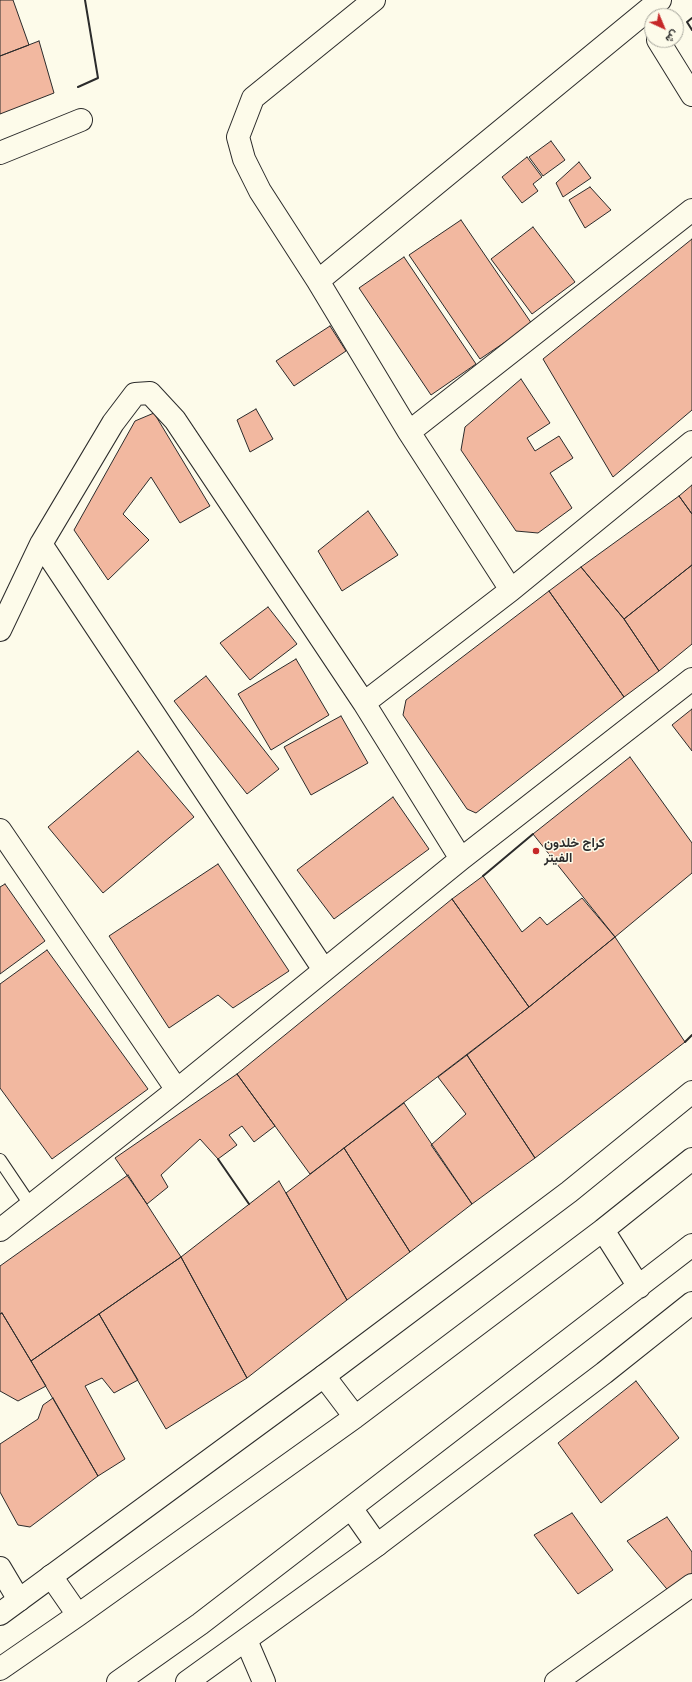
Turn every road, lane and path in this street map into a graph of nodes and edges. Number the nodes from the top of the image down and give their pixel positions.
1 (374, 0) edge
2 (644, 24) edge
3 (663, 48) edge
4 (692, 95) edge
5 (81, 120) dead end
6 (0, 153) edge
7 (692, 210) edge
8 (318, 281) junction
9 (409, 432) junction
10 (692, 442) edge
11 (41, 544) junction
12 (511, 590) junction
13 (0, 630) edge
14 (692, 679) edge
15 (364, 703) junction
16 (0, 830) edge
17 (461, 859) junction
18 (324, 970) junction
19 (177, 1090) junction
20 (692, 1092) edge
21 (692, 1159) edge
22 (0, 1160) edge
23 (31, 1206) junction
24 (0, 1230) edge
25 (603, 1230) junction
26 (692, 1245) edge
27 (639, 1287) junction
28 (692, 1303) edge
29 (324, 1376) junction
30 (355, 1417) junction
31 (351, 1508) junction
32 (377, 1545) junction
33 (0, 1568) edge
34 (51, 1576) junction
35 (692, 1585) edge
36 (19, 1600) junction
37 (0, 1614) edge
38 (78, 1616) junction
39 (246, 1640) junction
40 (0, 1669) edge
41 (118, 1682) edge
42 (187, 1682) edge
43 (264, 1682) edge
44 (556, 1682) edge

1 - 8 main road
2 - 8 main road
3 - 4 main road
5 - 6 main road
7 - 9 main road
8 - 9 main road
9 - 12 main road
10 - 12 main road
11 - 13 main road
11 - 15 main road
11 - 18 main road
12 - 15 main road
14 - 17 main road
15 - 17 main road
16 - 19 main road
17 - 18 main road
18 - 19 main road
19 - 23 main road
20 - 29 main road
21 - 25 main road
22 - 23 lane
23 - 24 main road
25 - 27 main road
25 - 30 main road
26 - 27 main road
27 - 31 main road
28 - 32 main road
29 - 30 main road
29 - 34 main road
30 - 38 main road
31 - 32 main road
31 - 41 main road
32 - 39 main road
33 - 36 main road
34 - 36 main road
34 - 38 main road
35 - 44 main road
36 - 37 main road
38 - 40 main road
39 - 42 main road
39 - 43 main road

